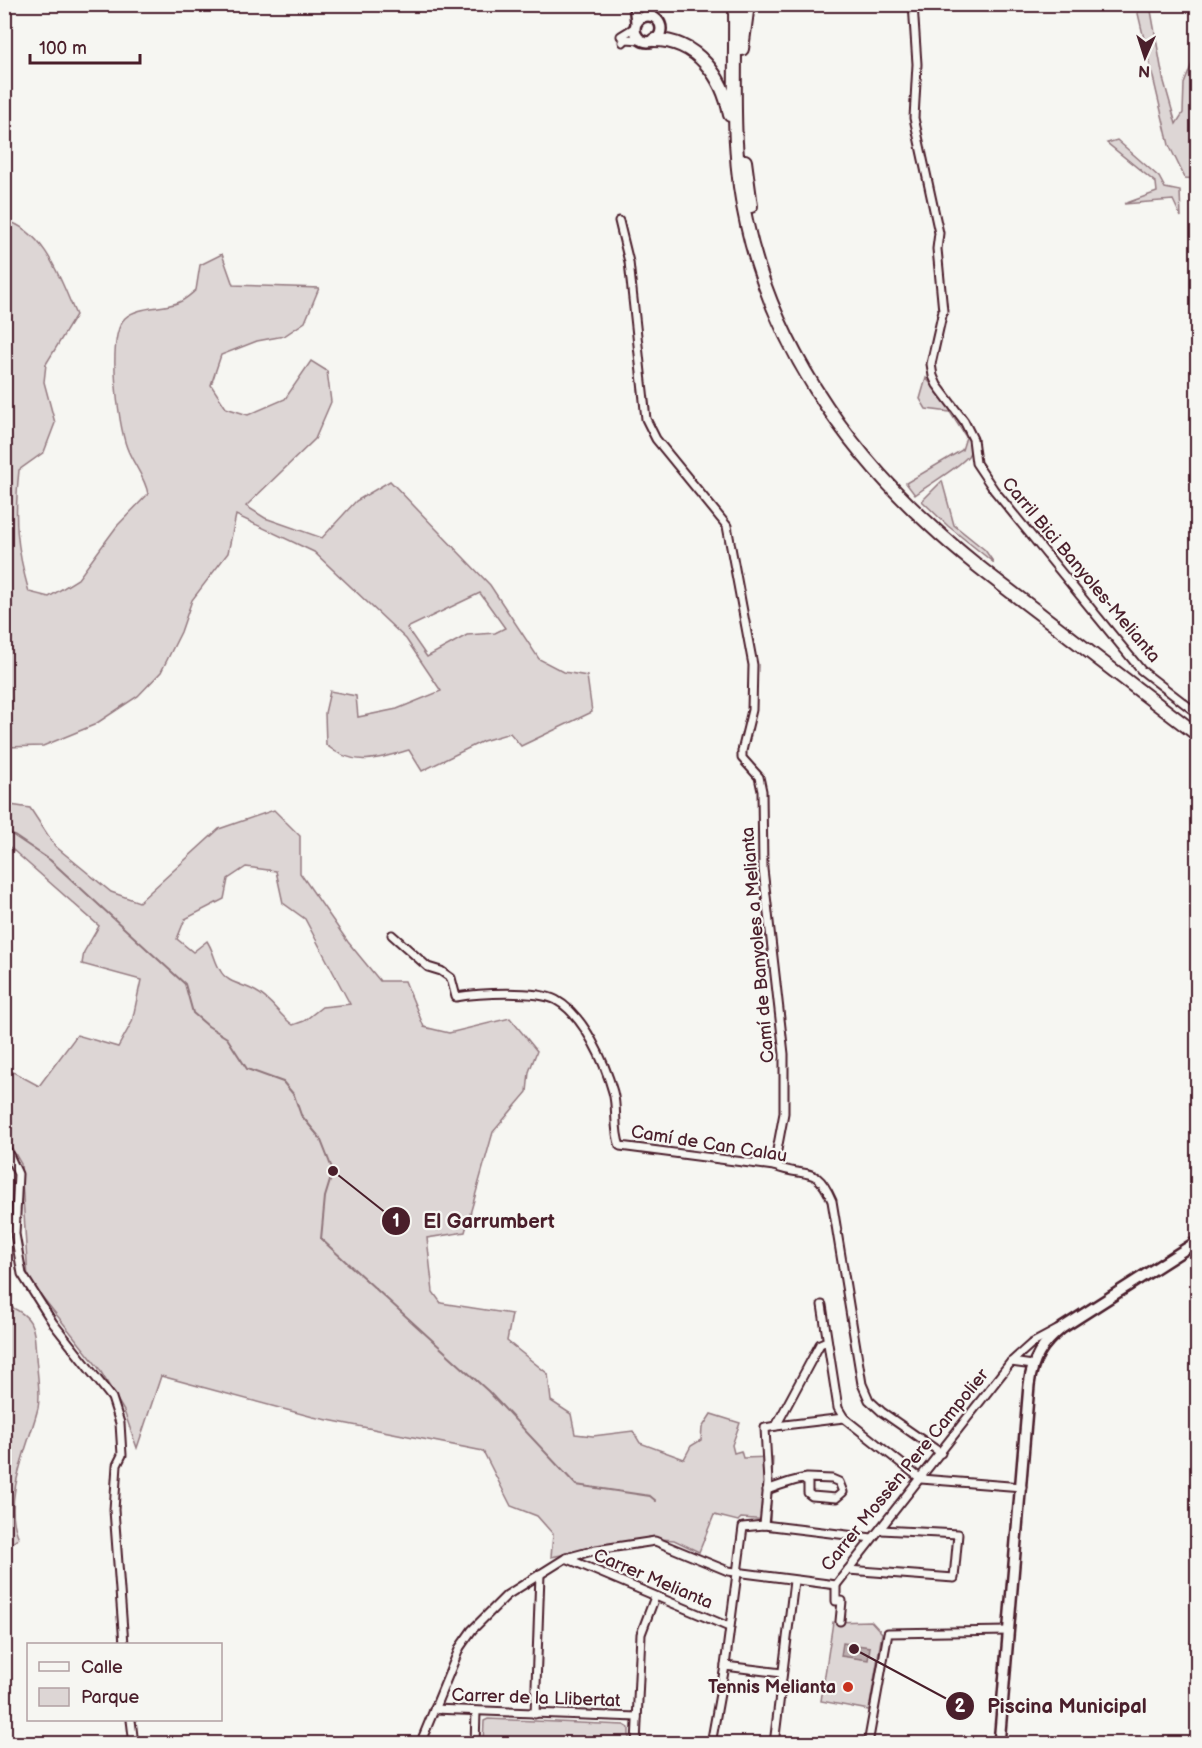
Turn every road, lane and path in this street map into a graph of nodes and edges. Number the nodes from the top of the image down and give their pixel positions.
1 (635, 4) edge
2 (735, 4) edge
3 (741, 4) edge
4 (748, 4) edge
5 (913, 4) edge
6 (648, 15) junction
7 (635, 25) junction
8 (640, 40) junction
9 (654, 40) junction
10 (741, 49) junction
11 (736, 148) junction
12 (619, 220) dead end
13 (1197, 714) edge
14 (1197, 728) edge
15 (1197, 735) edge
16 (392, 935) dead end
17 (4, 1144) edge
18 (774, 1166) junction
19 (1197, 1241) edge
20 (822, 1305) dead end
21 (1062, 1328) junction
22 (826, 1341) junction
23 (1027, 1347) junction
24 (1037, 1354) junction
25 (1011, 1362) junction
26 (1033, 1365) junction
27 (844, 1418) junction
28 (776, 1426) junction
29 (941, 1453) junction
30 (803, 1479) junction
31 (921, 1479) junction
32 (1022, 1487) junction
33 (767, 1490) junction
34 (764, 1525) junction
35 (880, 1530) junction
36 (872, 1538) junction
37 (566, 1558) junction
38 (848, 1570) junction
39 (737, 1573) junction
40 (540, 1574) junction
41 (794, 1581) junction
42 (836, 1585) junction
43 (655, 1597) junction
44 (840, 1621) dead end
45 (729, 1627) junction
46 (1009, 1631) junction
47 (124, 1643) edge
48 (725, 1666) junction
49 (782, 1673) junction
50 (435, 1709) junction
51 (476, 1712) junction
52 (535, 1713) junction
53 (637, 1717) junction
54 (131, 1721) edge
55 (134, 1743) edge
56 (420, 1743) edge
57 (476, 1743) edge
58 (636, 1743) edge
59 (711, 1743) edge
60 (774, 1743) edge
61 (868, 1743) edge
62 (999, 1743) edge

1 - 6 main road
1 - 7 main road
2 - 11 highway
3 - 10 highway
4 - 10 highway
5 - 13 street, Carril Bici Banyoles-Melianta
6 - 7 main road
6 - 9 main road
7 - 8 main road
7 - 8 street
8 - 9 main road
9 - 11 highway
10 - 14 highway
11 - 15 highway
12 - 18 street, Camí de Banyoles a Melianta
16 - 18 street, Camí de Can Calau
17 - 47 street
18 - 29 street, Camí de Can Calau
19 - 21 main road
20 - 22 street
21 - 23 street, Carrer Mossèn Pere Campolier
21 - 24 main road
22 - 27 street
22 - 28 street
23 - 24 street
23 - 25 street, Carrer Mossèn Pere Campolier
24 - 26 main road
25 - 26 street, Carrer Mossèn Pere Campolier
25 - 29 street, Carrer Mossèn Pere Campolier
26 - 32 main road
27 - 28 street
27 - 31 street
28 - 33 street
29 - 31 street, Carrer Mossèn Pere Campolier
30 - 30 street
30 - 33 street
31 - 32 street
31 - 35 street, Carrer Mossèn Pere Campolier
32 - 46 main road
33 - 34 street
34 - 36 street
34 - 39 street
35 - 36 street, Carrer Mossèn Pere Campolier
35 - 38 street
36 - 38 street, Carrer Mossèn Pere Campolier
37 - 39 street, Carrer Mossèn Pere Campolier
37 - 40 street, Carrer Mossèn Pere Campolier
37 - 43 street, Carrer Melianta
38 - 42 street, Carrer Mossèn Pere Campolier
39 - 41 street, Carrer Mossèn Pere Campolier
39 - 45 street
40 - 50 street, Carrer Mossèn Pere Campolier
40 - 52 street
41 - 42 street, Carrer Mossèn Pere Campolier
41 - 49 street
42 - 44 street
43 - 45 street, Carrer Melianta
43 - 53 street
45 - 48 street
46 - 61 street
46 - 62 main road
48 - 49 street
48 - 59 street
49 - 60 street
50 - 51 street, Carrer de la Llibertat
50 - 56 street, Carrer Mossèn Pere Campolier
51 - 52 street, Carrer de la Llibertat
51 - 57 street
52 - 53 street, Carrer de la Llibertat
53 - 58 street
54 - 55 street

